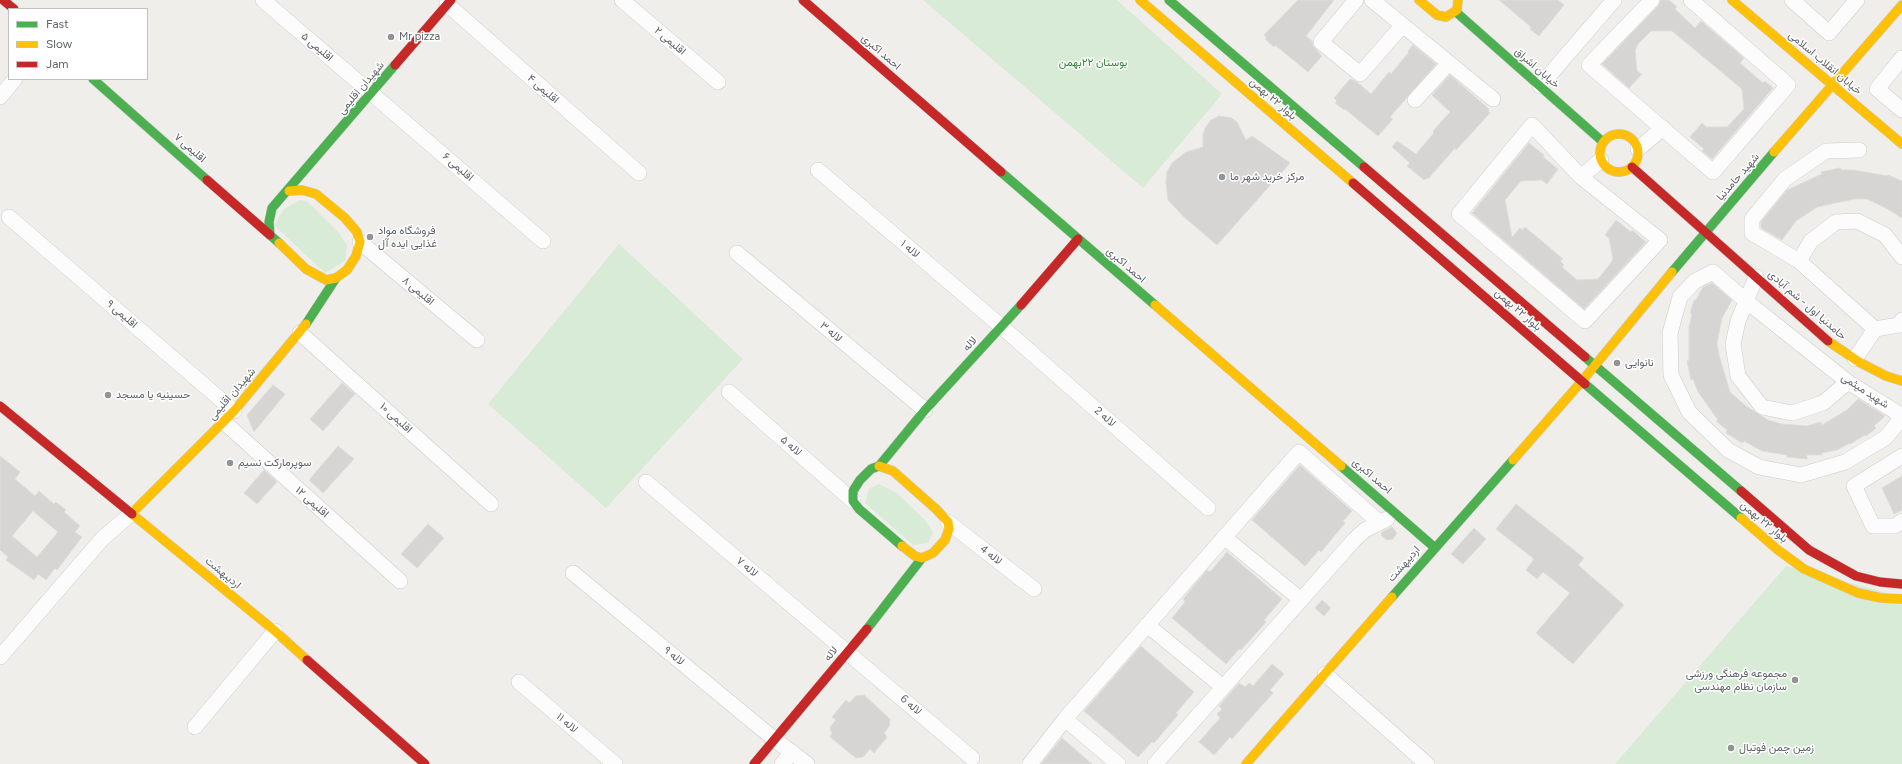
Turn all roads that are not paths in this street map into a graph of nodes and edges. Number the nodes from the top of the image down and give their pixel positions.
1 (262, 0) edge
2 (622, 0) edge
3 (803, 0) edge
4 (1140, 0) edge
5 (1170, 0) edge
6 (1356, 0) edge
7 (1373, 0) edge
8 (1419, 0) edge
9 (1458, 0) edge
10 (1614, 0) edge
11 (1652, 0) edge
12 (1691, 0) edge
13 (1732, 0) edge
14 (1792, 0) edge
15 (1857, 0) edge
16 (447, 1) edge
17 (1902, 5) edge
18 (1456, 12) junction
19 (1902, 23) edge
20 (1402, 26) junction
21 (1878, 33) junction
22 (1902, 58) edge
23 (1449, 63) junction
24 (14, 80) edge
25 (94, 80) edge
26 (718, 82) dead end
27 (1832, 84) junction
28 (1540, 86) junction
29 (372, 93) junction
30 (0, 97) edge
31 (1493, 99) dead end
32 (1415, 100) dead end
33 (1902, 110) edge
34 (1662, 128) junction
35 (1603, 142) junction
36 (1902, 144) edge
37 (1638, 149) junction
38 (1859, 150) dead end
39 (1601, 160) junction
40 (314, 162) junction
41 (1632, 167) junction
42 (818, 170) dead end
43 (639, 173) dead end
44 (1581, 177) junction
45 (289, 191) junction
46 (316, 194) junction
47 (238, 206) junction
48 (272, 208) junction
49 (9, 217) dead end
50 (1705, 232) junction
51 (270, 235) junction
52 (1078, 239) junction
53 (543, 241) dead end
54 (360, 242) junction
55 (737, 253) dead end
56 (1902, 257) edge
57 (1799, 261) junction
58 (1756, 277) junction
59 (336, 278) junction
60 (1746, 301) junction
61 (1902, 320) edge
62 (1002, 327) junction
63 (1875, 329) junction
64 (300, 333) junction
65 (477, 340) dead end
66 (1855, 359) junction
67 (1593, 365) junction
68 (1582, 380) junction
69 (1902, 381) edge
70 (1848, 382) junction
71 (729, 392) dead end
72 (0, 406) edge
73 (925, 410) junction
74 (234, 411) junction
75 (224, 422) junction
76 (1900, 426) edge
77 (1902, 456) edge
78 (879, 466) junction
79 (646, 482) dead end
80 (853, 501) junction
81 (491, 504) dead end
82 (1208, 508) dead end
83 (132, 513) junction
84 (1396, 513) junction
85 (1902, 521) edge
86 (948, 522) junction
87 (1379, 522) junction
88 (1224, 537) junction
89 (1434, 547) junction
90 (922, 558) junction
91 (573, 573) dead end
92 (400, 581) dead end
93 (1902, 584) edge
94 (1034, 588) dead end
95 (1300, 599) junction
96 (1902, 599) edge
97 (1147, 625) junction
98 (275, 631) junction
99 (849, 652) junction
100 (0, 657) edge
101 (1325, 674) junction
102 (520, 682) dead end
103 (1223, 687) junction
104 (1065, 719) junction
105 (194, 727) dead end
106 (774, 739) junction
107 (792, 752) junction
108 (972, 758) dead end
109 (425, 764) edge
110 (615, 764) edge
111 (754, 764) edge
112 (782, 764) edge
113 (808, 764) edge
114 (1030, 764) edge
115 (1118, 764) edge
116 (1155, 764) edge
117 (1246, 764) edge
118 (1427, 764) edge

1 - 29 street, اقلیمی ۵
2 - 26 street, اقلیمی ۲
3 - 52 street, احمد اکبری
4 - 68 street, بلوار ۲۲ بهمن
5 - 67 street, بلوار ۲۲ بهمن
6 - 20 street
7 - 20 street
8 - 18 street
9 - 18 street
10 - 28 street
11 - 34 street
12 - 34 street
13 - 27 street, خیابان انقلاب اسلامی
14 - 15 street
16 - 29 street, شهیدان اقلیمی
16 - 43 street, اقلیمی ۴
17 - 21 street, شهید حامدنیا
18 - 28 street, خیابان اشراق
19 - 21 street
20 - 23 street
21 - 27 street, شهید حامدنیا
22 - 33 street
23 - 31 street
23 - 32 street
24 - 30 street
25 - 47 street, اقلیمی ۷
27 - 36 street, خیابان انقلاب اسلامی
27 - 50 street, شهید حامدنیا
28 - 35 street, خیابان اشراق
29 - 40 street, شهیدان اقلیمی
29 - 53 street, اقلیمی ۶
34 - 37 street
35 - 37 street
35 - 39 street
37 - 41 street
38 - 57 street
39 - 41 street
39 - 44 street
40 - 45 street, شهیدان اقلیمی
40 - 46 street
41 - 50 street
42 - 62 street, لاله ۱
44 - 44 street
45 - 46 street
45 - 48 street
46 - 54 street
47 - 48 street
47 - 51 street, اقلیمی ۷
48 - 51 street
49 - 74 street, اقلیمی ۹
50 - 58 street, حامدنیا اول - شم آبادی
50 - 67 street, شهید حامدنیا
51 - 59 street
52 - 62 street, لاله
52 - 84 street, احمد اکبری
54 - 59 street
54 - 65 street, اقلیمی ۸
55 - 73 street, لاله ۳
56 - 57 street
57 - 63 street
58 - 60 street
58 - 66 street, حامدنیا اول - شم آبادی
59 - 64 street, شهیدان اقلیمی
60 - 70 street, شهید میثمی
60 - 70 street
60 - 76 street, شهید میثمی
61 - 63 street
62 - 73 street, لاله
62 - 82 street, لاله 2
63 - 66 street
64 - 74 street, شهیدان اقلیمی
64 - 81 street, اقلیمی ۱۰
66 - 69 street, حامدنیا اول - شم آبادی
67 - 68 street, اردیبهشت
67 - 93 street, بلوار ۲۲ بهمن
68 - 89 street, اردیبهشت
68 - 96 street, بلوار ۲۲ بهمن
70 - 76 street, شهید میثمی
71 - 80 street, لاله ۵
72 - 83 street, اردیبهشت
73 - 78 street, لاله
74 - 75 street, شهیدان اقلیمی
75 - 83 street, شهیدان اقلیمی
75 - 92 street, اقلیمی ۱۲
77 - 85 street
78 - 80 street, لاله
78 - 86 street
79 - 99 street, لاله ۷
80 - 90 street
83 - 98 street, اردیبهشت
83 - 100 street
84 - 87 street
84 - 89 street, احمد اکبری
86 - 90 street, لاله
86 - 94 street, لاله 4
87 - 88 street
87 - 95 street
88 - 95 street
88 - 97 street
89 - 101 street, اردیبهشت
90 - 99 street, لاله
91 - 106 street, لاله ۹
95 - 103 street
97 - 103 street
97 - 104 street
98 - 105 street
98 - 109 street, اردیبهشت
99 - 106 street, لاله
99 - 108 street, لاله 6
101 - 117 street, اردیبهشت
101 - 118 street
102 - 110 street, لاله ۱۱
103 - 116 street
104 - 114 street
104 - 115 street
106 - 107 street, لاله ۹
106 - 111 street, لاله
107 - 112 street
107 - 113 street, لاله ۹

